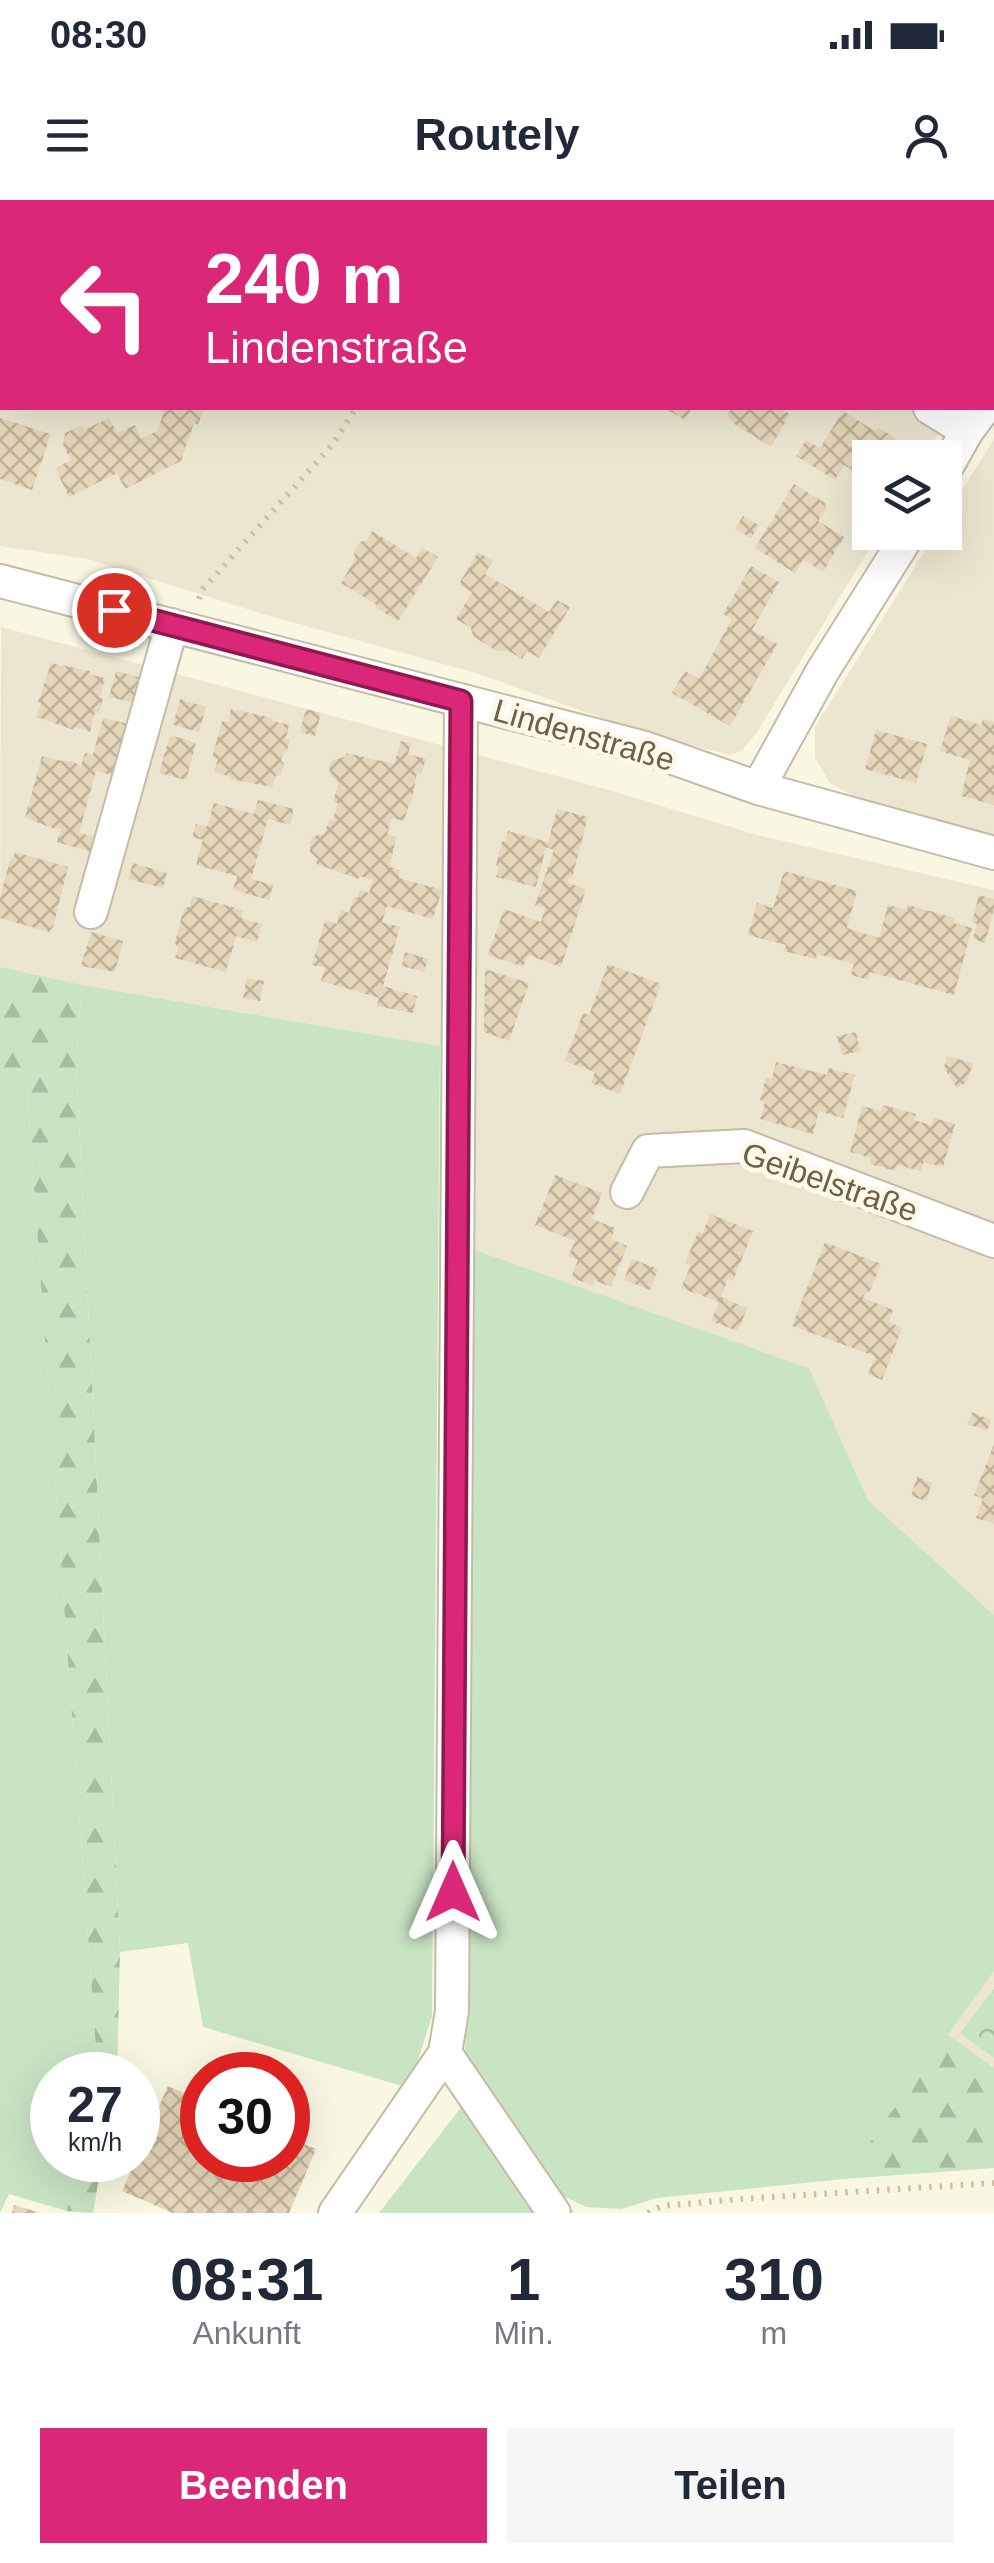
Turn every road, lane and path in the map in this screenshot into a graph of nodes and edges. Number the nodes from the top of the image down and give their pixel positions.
1 (355, 410) edge
2 (938, 410) edge
3 (976, 419) edge
4 (962, 442) edge
5 (899, 550) edge
6 (0, 581) edge
7 (180, 627) junction
8 (461, 701) junction
9 (758, 788) junction
10 (994, 853) edge
11 (90, 912) dead end
12 (627, 1192) dead end
13 (994, 1240) edge
14 (445, 2053) junction
15 (994, 2183) edge
16 (335, 2213) edge
17 (554, 2213) edge
18 (648, 2213) edge

1 - 7 path
2 - 3 street
3 - 4 street
5 - 9 street
6 - 7 street, Lindenstraße
7 - 8 street, Lindenstraße
7 - 11 street
8 - 9 street, Lindenstraße
8 - 14 street
9 - 10 street, Lindenstraße
12 - 13 street, Geibelstraße
14 - 16 street
14 - 17 street
15 - 18 path

